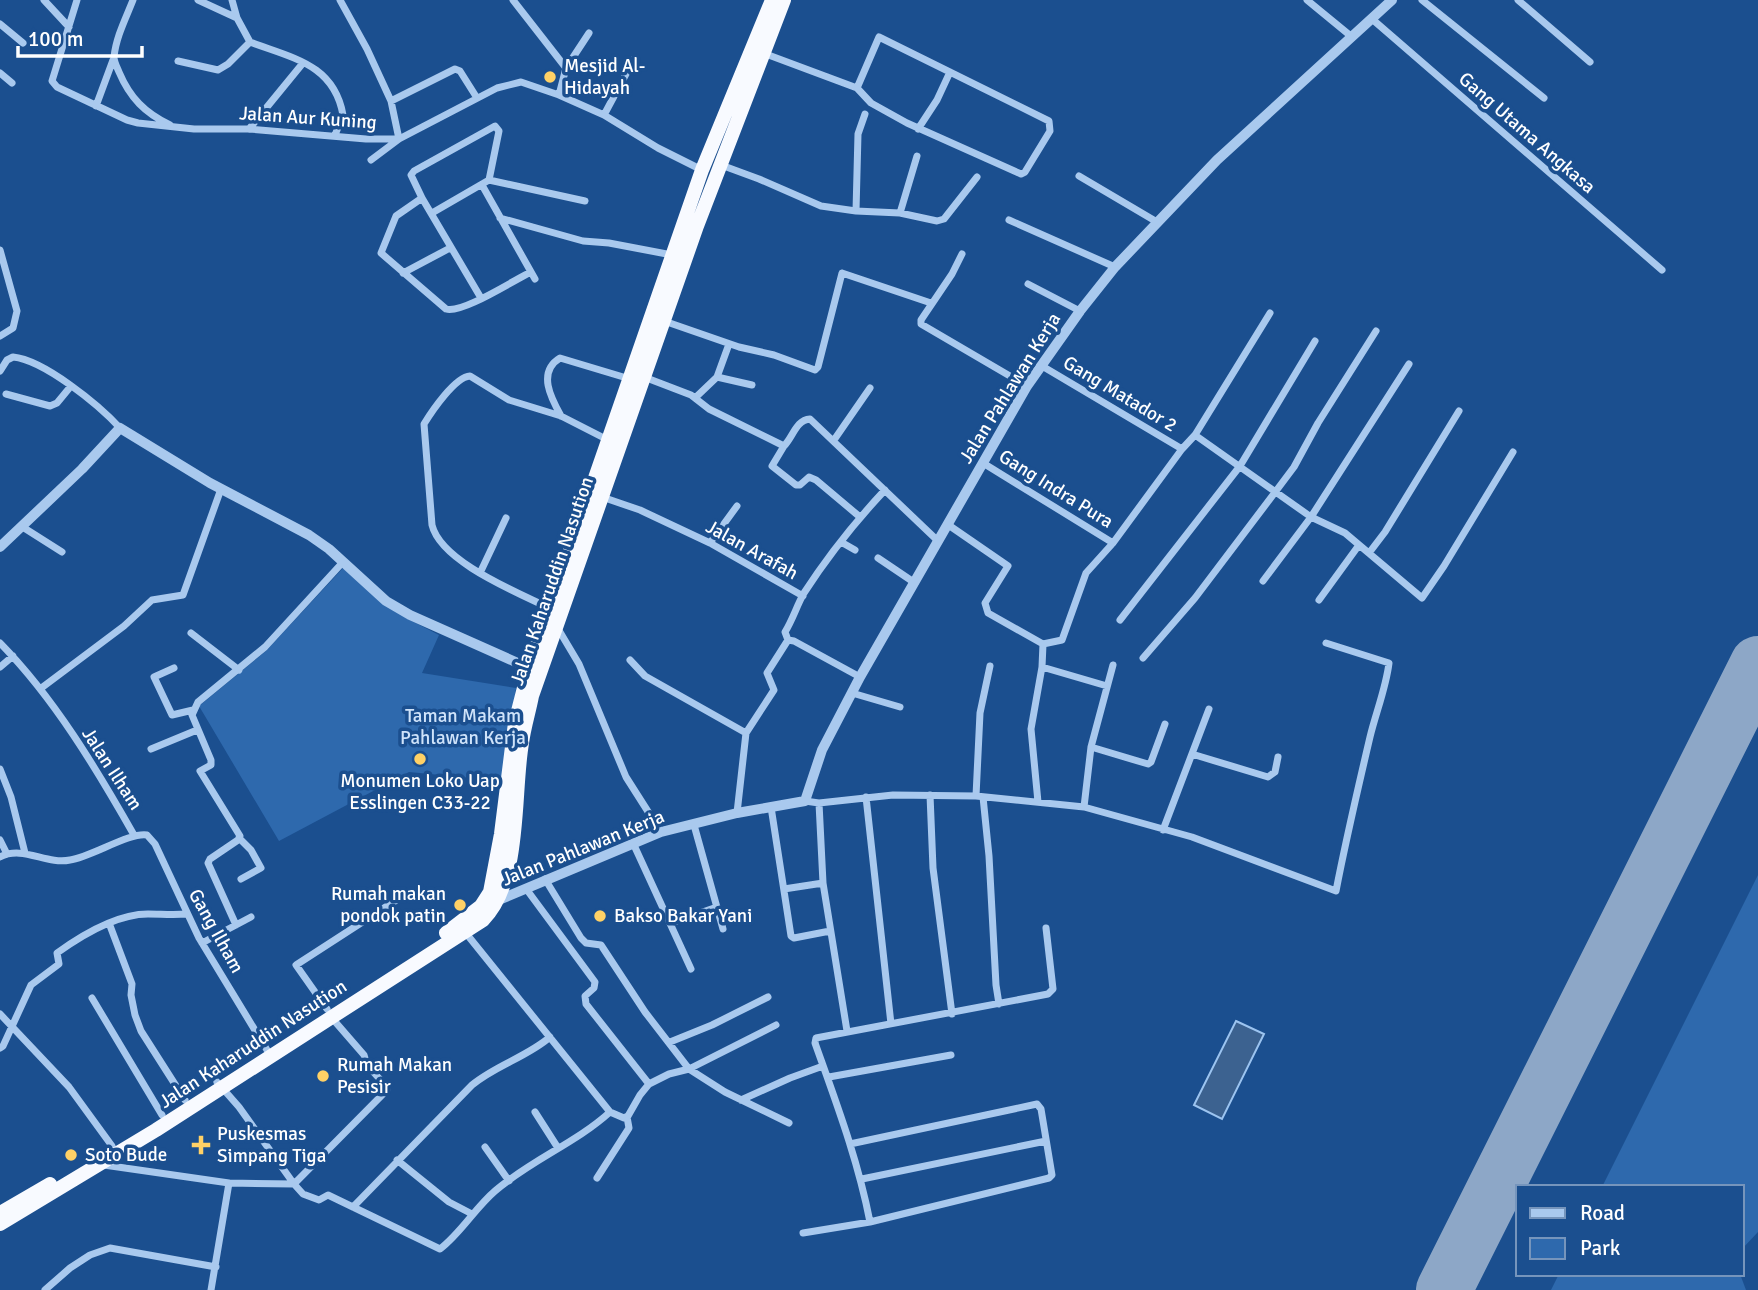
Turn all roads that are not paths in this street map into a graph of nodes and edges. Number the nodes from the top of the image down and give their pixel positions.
1 (44, 0) edge
2 (77, 0) edge
3 (134, 0) edge
4 (198, 0) edge
5 (232, 0) edge
6 (340, 0) edge
7 (513, 0) edge
8 (772, 0) edge
9 (784, 0) edge
10 (1307, 0) edge
11 (1392, 0) edge
12 (1422, 0) edge
13 (1518, 0) edge
14 (237, 18) junction
15 (1371, 19) junction
16 (0, 24) edge
17 (69, 27) junction
18 (589, 33) dead end
19 (1352, 37) junction
20 (250, 42) junction
21 (23, 43) dead end
22 (762, 52) junction
23 (634, 59) dead end
24 (114, 60) junction
25 (178, 61) dead end
26 (1590, 62) dead end
27 (303, 63) junction
28 (566, 68) junction
29 (950, 72) junction
30 (0, 74) edge
31 (12, 83) dead end
32 (857, 88) junction
33 (559, 96) junction
34 (477, 98) junction
35 (1544, 98) dead end
36 (391, 101) junction
37 (96, 106) junction
38 (865, 114) dead end
39 (604, 115) junction
40 (174, 127) junction
41 (249, 129) junction
42 (918, 129) junction
43 (335, 135) junction
44 (399, 139) junction
45 (917, 156) dead end
46 (371, 160) dead end
47 (720, 164) junction
48 (702, 170) junction
49 (1079, 176) dead end
50 (977, 177) dead end
51 (485, 183) junction
52 (422, 198) junction
53 (585, 201) dead end
54 (856, 211) junction
55 (432, 213) junction
56 (900, 213) junction
57 (500, 218) junction
58 (1009, 220) dead end
59 (1157, 222) junction
60 (450, 248) junction
61 (0, 250) edge
62 (962, 254) dead end
63 (673, 255) junction
64 (1115, 267) junction
65 (1662, 270) dead end
66 (403, 273) junction
67 (1028, 284) dead end
68 (481, 298) junction
69 (931, 303) junction
70 (1080, 311) junction
71 (1269, 313) dead end
72 (663, 321) junction
73 (1376, 331) dead end
74 (0, 335) edge
75 (1315, 341) dead end
76 (729, 344) junction
77 (1409, 364) dead end
78 (1042, 366) junction
79 (0, 371) edge
80 (716, 377) junction
81 (637, 378) junction
82 (752, 385) dead end
83 (71, 386) junction
84 (1027, 386) junction
85 (870, 388) dead end
86 (6, 394) dead end
87 (695, 398) junction
88 (1460, 411) dead end
89 (561, 416) junction
90 (120, 428) junction
91 (1195, 435) junction
92 (834, 440) junction
93 (608, 441) junction
94 (784, 446) junction
95 (1182, 449) junction
96 (1513, 452) dead end
97 (982, 463) junction
98 (1240, 466) junction
99 (221, 489) junction
100 (885, 490) junction
101 (1276, 491) junction
102 (601, 496) junction
103 (737, 506) dead end
104 (860, 517) junction
105 (1311, 517) junction
106 (506, 518) dead end
107 (947, 524) junction
108 (21, 526) junction
109 (938, 541) junction
110 (841, 542) junction
111 (710, 543) junction
112 (1113, 543) junction
113 (1359, 545) junction
114 (1, 546) edge
115 (855, 550) dead end
116 (62, 552) dead end
117 (1369, 553) junction
118 (878, 558) dead end
119 (343, 562) junction
120 (480, 573) junction
121 (568, 573) junction
122 (1263, 581) dead end
123 (915, 583) junction
124 (803, 596) junction
125 (1319, 600) dead end
126 (549, 608) junction
127 (1120, 620) dead end
128 (556, 625) junction
129 (191, 633) dead end
130 (788, 640) junction
131 (0, 643) edge
132 (1326, 643) dead end
133 (1043, 644) junction
134 (13, 656) junction
135 (1143, 658) dead end
136 (630, 660) dead end
137 (1113, 665) dead end
138 (990, 666) dead end
139 (0, 667) edge
140 (1042, 667) junction
141 (174, 668) dead end
142 (529, 668) junction
143 (239, 670) junction
144 (860, 677) junction
145 (1108, 686) junction
146 (40, 689) junction
147 (852, 693) junction
148 (900, 708) dead end
149 (1209, 709) dead end
150 (193, 710) junction
151 (1165, 724) dead end
152 (197, 730) junction
153 (746, 733) junction
154 (1091, 747) junction
155 (151, 749) dead end
156 (1192, 754) junction
157 (1278, 757) dead end
158 (0, 769) edge
159 (930, 796) junction
160 (866, 797) junction
161 (979, 797) junction
162 (806, 801) junction
163 (1038, 802) junction
164 (819, 803) junction
165 (771, 807) junction
166 (1084, 807) junction
167 (737, 813) junction
168 (694, 825) junction
169 (1163, 830) junction
170 (661, 832) junction
171 (134, 835) junction
172 (239, 838) junction
173 (0, 840) edge
174 (633, 844) junction
175 (25, 853) junction
176 (3, 855) edge
177 (241, 879) dead end
178 (545, 879) junction
179 (823, 883) junction
180 (784, 889) junction
181 (527, 890) junction
182 (398, 899) dead end
183 (491, 901) junction
184 (717, 907) junction
185 (187, 914) junction
186 (251, 917) dead end
187 (109, 923) junction
188 (671, 923) junction
189 (236, 925) junction
190 (1046, 928) dead end
191 (723, 929) dead end
192 (830, 931) junction
193 (465, 932) junction
194 (202, 943) junction
195 (691, 969) dead end
196 (768, 997) dead end
197 (92, 998) dead end
198 (999, 1004) junction
199 (329, 1013) junction
200 (0, 1014) edge
201 (952, 1014) junction
202 (891, 1024) junction
203 (776, 1025) dead end
204 (13, 1028) junction
205 (847, 1031) junction
206 (550, 1037) junction
207 (670, 1042) junction
208 (0, 1048) edge
209 (267, 1051) junction
210 (951, 1055) dead end
211 (823, 1066) junction
212 (689, 1069) junction
213 (829, 1077) junction
214 (649, 1084) junction
215 (219, 1085) junction
216 (186, 1100) junction
217 (741, 1100) junction
218 (535, 1112) dead end
219 (610, 1112) junction
220 (162, 1115) junction
221 (627, 1117) junction
222 (789, 1123) dead end
223 (1046, 1141) junction
224 (850, 1144) junction
225 (112, 1146) junction
226 (485, 1147) dead end
227 (558, 1148) junction
228 (397, 1160) junction
229 (94, 1161) junction
230 (597, 1178) dead end
231 (862, 1180) junction
232 (509, 1181) junction
233 (229, 1183) junction
234 (294, 1184) junction
235 (353, 1207) junction
236 (0, 1213) edge
237 (472, 1214) junction
238 (870, 1222) junction
239 (0, 1224) edge
240 (803, 1233) dead end
241 (216, 1267) junction
242 (45, 1290) edge
243 (211, 1290) edge

1 - 17 street
2 - 17 street
3 - 24 street
4 - 14 street
5 - 14 street
6 - 36 street
7 - 28 street
8 - 48 highway, Jalan Kaharuddin Nasution
9 - 22 highway, Jalan Kaharuddin Nasution
10 - 19 street
11 - 15 street, Jalan Pahlawan Kerja
12 - 35 street
13 - 26 street
14 - 20 street
15 - 19 street, Jalan Pahlawan Kerja
15 - 65 street, Gang Utama Angkasa
16 - 21 street
17 - 37 street, Jalan Aur Kuning
18 - 28 street
19 - 59 street, Jalan Pahlawan Kerja
20 - 25 street
20 - 27 street
22 - 32 street
22 - 47 highway, Jalan Kaharuddin Nasution
23 - 39 street
24 - 37 street
24 - 40 street
27 - 41 street
27 - 43 street
28 - 33 street
29 - 32 street
29 - 42 street
29 - 42 street
30 - 31 street
32 - 42 street
33 - 34 street, Jalan Aur Kuning
33 - 39 street, Jalan Aur Kuning
34 - 36 street
34 - 44 street, Jalan Aur Kuning
36 - 44 street
37 - 40 street, Jalan Aur Kuning
38 - 54 street
39 - 48 street, Jalan Aur Kuning
40 - 41 street, Jalan Aur Kuning
41 - 43 street, Jalan Aur Kuning
43 - 44 street, Jalan Aur Kuning
44 - 46 street
45 - 56 street
47 - 54 street
47 - 72 highway, Jalan Kaharuddin Nasution
48 - 63 highway, Jalan Kaharuddin Nasution
49 - 59 street
50 - 56 street
51 - 52 street
51 - 53 street
51 - 55 street
51 - 57 street
52 - 55 street
52 - 66 street
54 - 56 street
55 - 60 street
57 - 63 street
57 - 68 street
58 - 64 street
59 - 64 street, Jalan Pahlawan Kerja
60 - 66 street
60 - 68 street
61 - 74 street
62 - 69 street
63 - 81 highway, Jalan Kaharuddin Nasution
64 - 70 street, Jalan Pahlawan Kerja
66 - 68 street
67 - 70 street
69 - 76 street
69 - 84 street
70 - 78 street, Jalan Pahlawan Kerja
71 - 91 street
72 - 76 street
72 - 81 highway, Jalan Kaharuddin Nasution
73 - 101 street
75 - 98 street
76 - 80 street
77 - 105 street
78 - 84 street, Jalan Pahlawan Kerja
78 - 95 street, Gang Matador 2
79 - 83 street
80 - 82 street
80 - 87 street
81 - 87 street
81 - 89 street
81 - 93 highway, Jalan Kaharuddin Nasution
81 - 102 highway, Jalan Kaharuddin Nasution
83 - 86 street
83 - 90 street
84 - 97 street, Jalan Pahlawan Kerja
85 - 92 street
87 - 94 street
88 - 117 street
89 - 93 street
89 - 120 street
90 - 99 street
90 - 108 street
91 - 95 street
91 - 98 street
92 - 94 street
92 - 100 street
93 - 121 highway, Jalan Kaharuddin Nasution
94 - 104 street
95 - 112 street
96 - 117 street
97 - 107 street, Jalan Pahlawan Kerja
97 - 112 street, Gang Indra Pura
98 - 101 street
98 - 127 street
99 - 119 street
99 - 146 street
100 - 104 street, Jalan Arafah
100 - 109 street
101 - 105 street
101 - 135 street
102 - 111 street, Jalan Arafah
102 - 121 highway, Jalan Kaharuddin Nasution
103 - 111 street
104 - 110 street, Jalan Arafah
105 - 113 street
105 - 122 street
106 - 120 street
107 - 109 street, Jalan Pahlawan Kerja
107 - 133 street
108 - 114 street
108 - 116 street
109 - 123 street, Jalan Pahlawan Kerja
110 - 115 street
110 - 124 street, Jalan Arafah
111 - 124 street, Jalan Arafah
112 - 133 street
113 - 117 street
113 - 125 street
118 - 123 street
119 - 142 street
119 - 143 street
120 - 126 street
121 - 126 highway, Jalan Kaharuddin Nasution
121 - 128 highway, Jalan Kaharuddin Nasution
123 - 144 street, Jalan Pahlawan Kerja
124 - 130 street
126 - 142 highway, Jalan Kaharuddin Nasution
128 - 170 street
128 - 183 highway, Jalan Kaharuddin Nasution
129 - 143 street
130 - 144 street
130 - 153 street
131 - 134 street, Jalan Ilham
132 - 169 street, Jalan Pahlawan Kerja
133 - 140 street
134 - 139 street
134 - 146 street, Jalan Ilham
136 - 153 street
137 - 145 street
138 - 161 street
140 - 145 street
140 - 163 street
141 - 150 street
142 - 183 highway, Jalan Kaharuddin Nasution
143 - 150 street
144 - 147 street, Jalan Pahlawan Kerja
145 - 154 street
146 - 171 street, Jalan Ilham
147 - 148 street
147 - 162 street, Jalan Pahlawan Kerja
149 - 156 street
150 - 152 street
151 - 154 street
152 - 155 street
152 - 172 street
153 - 167 street
154 - 166 street
156 - 157 street
156 - 169 street
158 - 175 street
159 - 160 street, Jalan Pahlawan Kerja
159 - 161 street, Jalan Pahlawan Kerja
159 - 201 street
160 - 164 street, Jalan Pahlawan Kerja
160 - 202 street
161 - 163 street, Jalan Pahlawan Kerja
161 - 198 street
162 - 164 street, Jalan Pahlawan Kerja
162 - 165 street, Jalan Pahlawan Kerja
163 - 166 street, Jalan Pahlawan Kerja
164 - 179 street
165 - 167 street, Jalan Pahlawan Kerja
165 - 180 street
166 - 169 street, Jalan Pahlawan Kerja
167 - 168 street, Jalan Pahlawan Kerja
168 - 170 street, Jalan Pahlawan Kerja
168 - 184 street
170 - 174 street, Jalan Pahlawan Kerja
171 - 175 street, Jalan Ilham
171 - 185 street, Gang Ilham
172 - 177 street
172 - 189 street
173 - 176 street
174 - 178 street, Jalan Pahlawan Kerja
174 - 188 street
175 - 176 street, Jalan Ilham
178 - 181 street, Jalan Pahlawan Kerja
178 - 207 street
179 - 180 street
179 - 192 street
180 - 192 street
181 - 183 street, Jalan Pahlawan Kerja
181 - 214 street
182 - 199 street
183 - 193 highway, Jalan Kaharuddin Nasution
183 - 199 highway, Jalan Kaharuddin Nasution
184 - 188 street
184 - 191 street
185 - 187 street
185 - 194 street, Gang Ilham
186 - 189 street
187 - 204 street
187 - 216 street
188 - 195 street
189 - 194 street
190 - 198 street
192 - 205 street
193 - 199 highway, Jalan Kaharuddin Nasution
193 - 206 street
194 - 209 street, Gang Ilham
196 - 207 street
197 - 220 street
198 - 201 street
199 - 209 highway, Jalan Kaharuddin Nasution
199 - 215 highway, Jalan Kaharuddin Nasution
199 - 234 street
200 - 204 street
201 - 202 street
202 - 205 street
203 - 212 street
204 - 208 street
204 - 225 street
205 - 211 street
206 - 219 street
206 - 228 street
207 - 212 street
209 - 215 highway, Jalan Kaharuddin Nasution
210 - 213 street
211 - 213 street
211 - 217 street
212 - 214 street
212 - 217 street
213 - 224 street
214 - 221 street
215 - 216 highway, Jalan Kaharuddin Nasution
215 - 229 highway, Jalan Kaharuddin Nasution
215 - 234 street
216 - 220 highway, Jalan Kaharuddin Nasution
217 - 222 street
218 - 227 street
219 - 221 street
219 - 227 street
220 - 225 highway, Jalan Kaharuddin Nasution
221 - 230 street
223 - 224 street
223 - 231 street
223 - 238 street
224 - 231 street
225 - 229 highway, Jalan Kaharuddin Nasution
226 - 232 street
227 - 232 street
228 - 235 street
228 - 237 street
229 - 233 street
229 - 236 highway, Jalan Kaharuddin Nasution
229 - 239 highway, Jalan Kaharuddin Nasution
231 - 238 street
232 - 237 street
233 - 234 street
233 - 241 street
234 - 235 street
235 - 237 street
238 - 240 street
241 - 242 street
241 - 243 street

